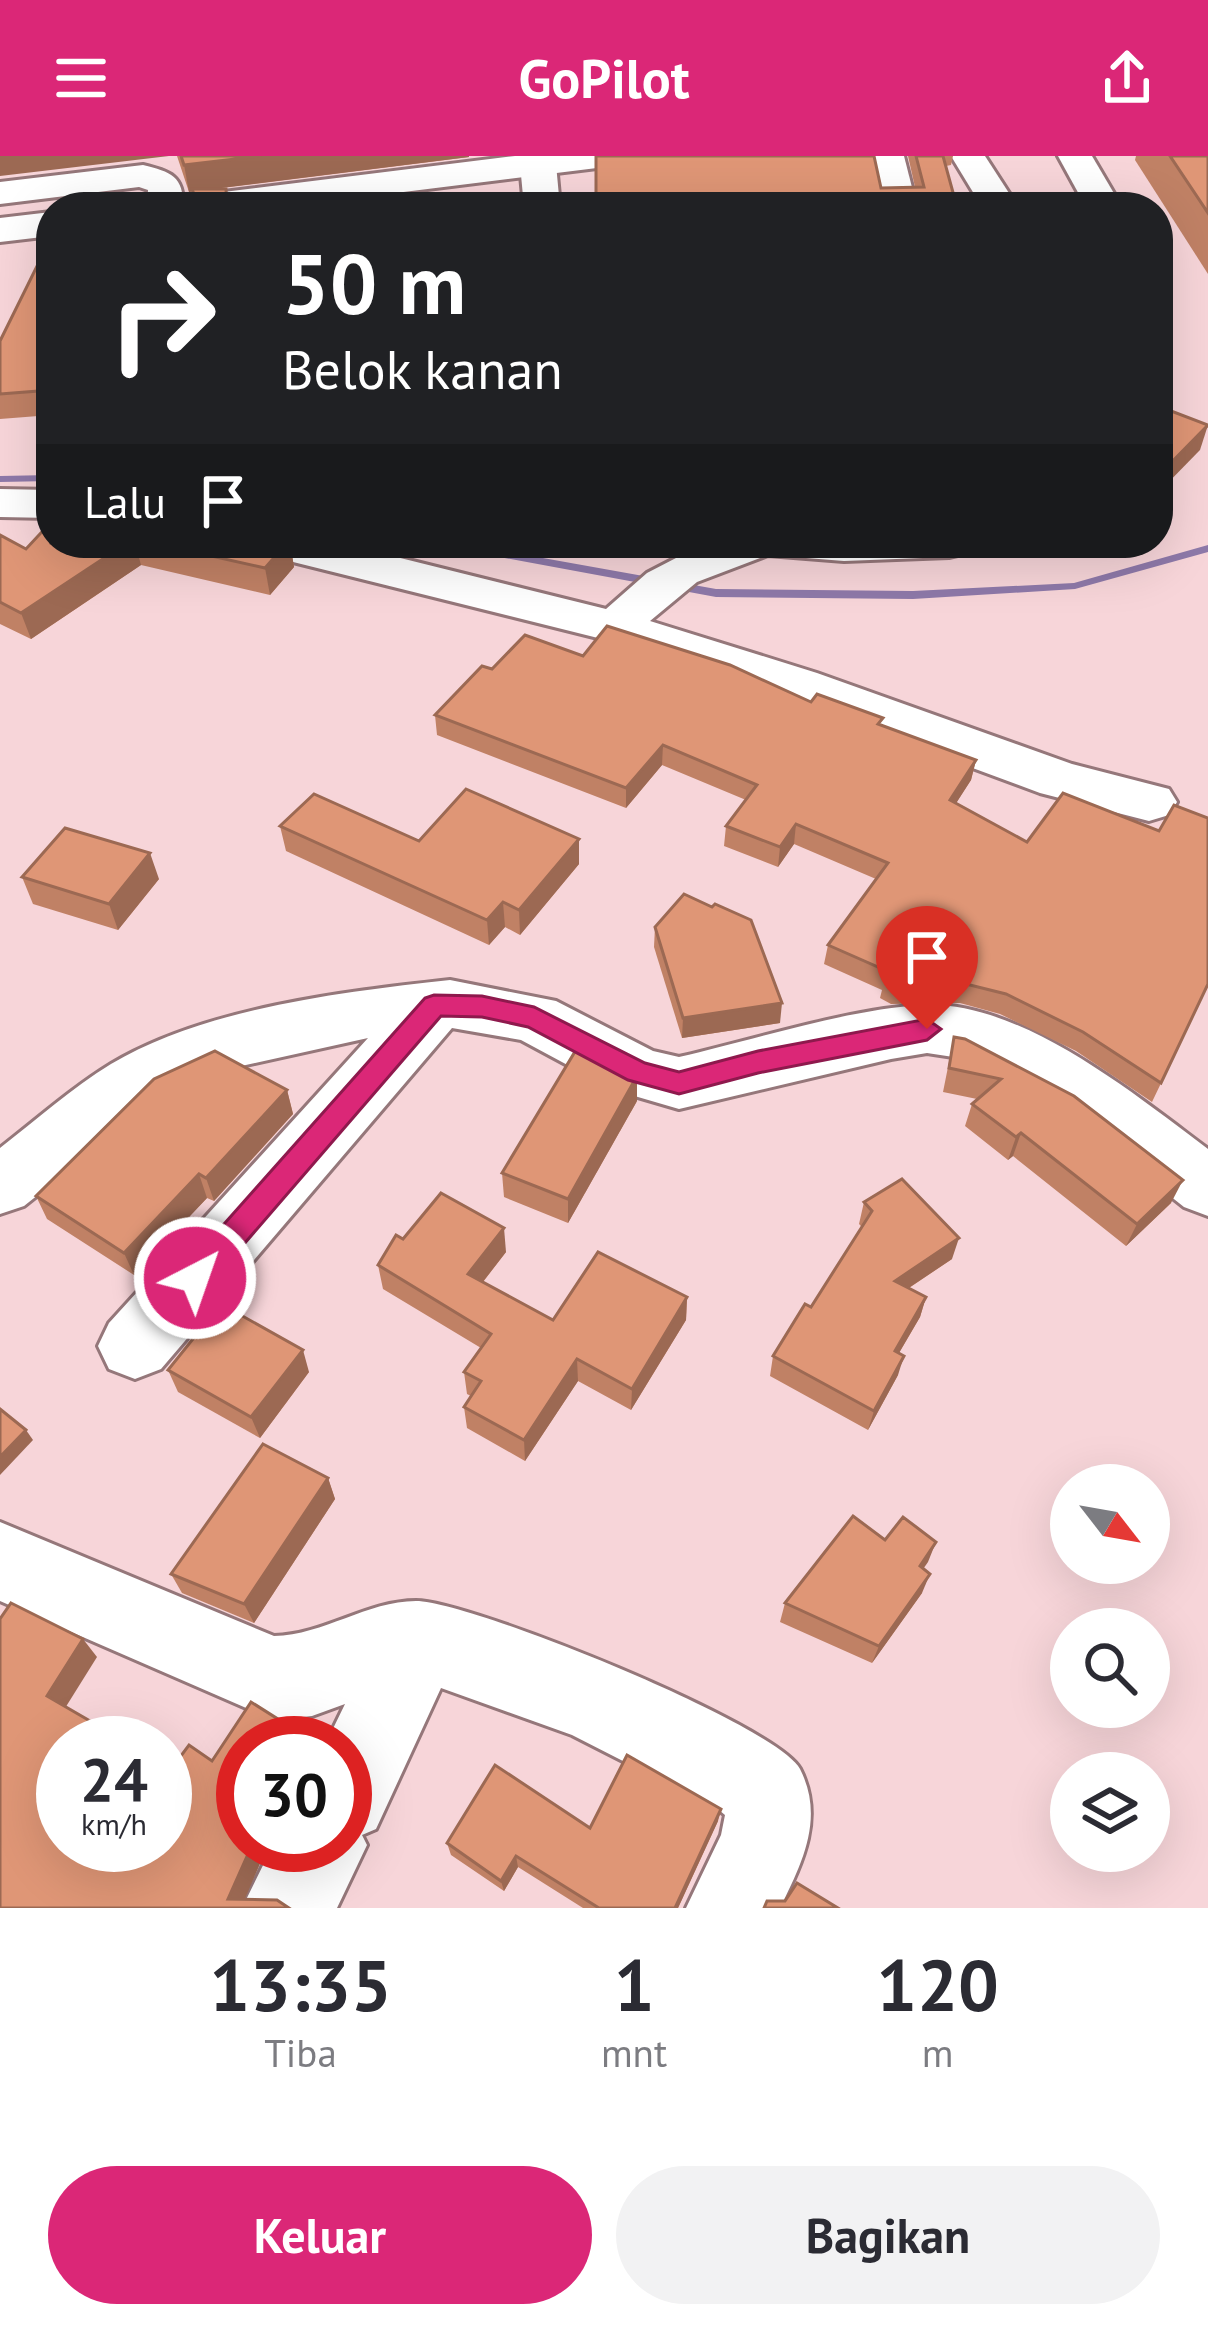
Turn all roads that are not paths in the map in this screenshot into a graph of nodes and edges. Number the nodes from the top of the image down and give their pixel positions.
1 (605, 156) edge
2 (887, 156) edge
3 (968, 156) edge
4 (1075, 156) edge
5 (538, 164) junction
6 (166, 192) edge
7 (312, 192) edge
8 (541, 192) edge
9 (895, 192) edge
10 (991, 192) edge
11 (1095, 192) edge
12 (0, 193) edge
13 (36, 226) edge
14 (0, 230) edge
15 (0, 503) edge
16 (36, 504) edge
17 (711, 558) edge
18 (290, 561) edge
19 (616, 627) junction
20 (1149, 802) dead end
21 (434, 1006) junction
22 (0, 1186) edge
23 (1208, 1187) edge
24 (135, 1346) dead end
25 (0, 1561) edge
26 (420, 1641) junction
27 (372, 1741) edge
28 (307, 1872) edge
29 (288, 1908) edge
30 (732, 1908) edge

1 - 5 highway
2 - 9 street
3 - 10 street
4 - 11 street
5 - 7 highway
5 - 8 street
6 - 12 street
13 - 14 highway
15 - 16 street
17 - 19 street
18 - 19 street
19 - 20 street
21 - 22 street
21 - 23 street
21 - 24 street
25 - 26 street
26 - 27 street
26 - 30 street
28 - 29 street

